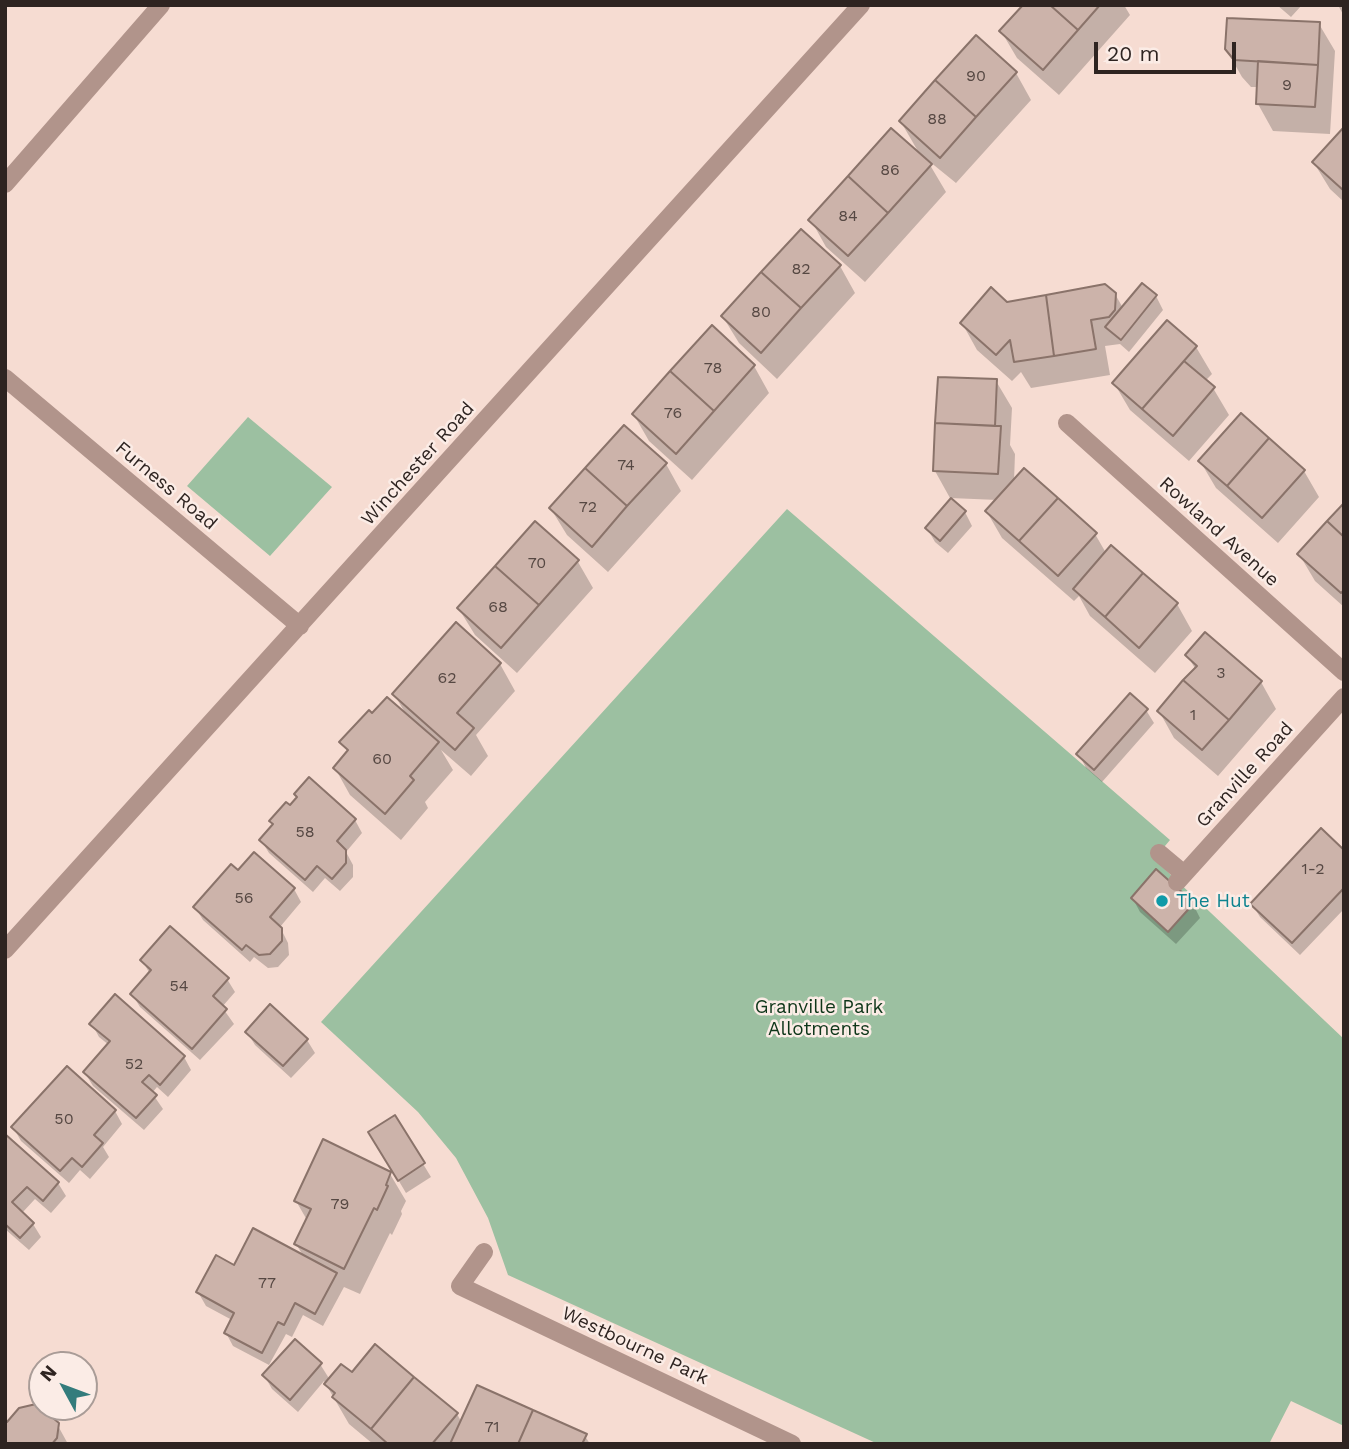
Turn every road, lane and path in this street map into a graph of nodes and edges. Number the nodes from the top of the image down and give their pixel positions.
1 (161, 5) edge
2 (861, 5) edge
3 (5, 184) edge
4 (5, 378) edge
5 (1067, 423) dead end
6 (300, 626) junction
7 (1344, 672) edge
8 (1344, 697) edge
9 (1159, 853) dead end
10 (5, 950) edge
11 (484, 1252) dead end
12 (792, 1444) edge

1 - 3 street
2 - 6 street, Winchester Road
4 - 6 street, Furness Road
5 - 7 street, Rowland Avenue
6 - 10 street, Winchester Road
8 - 9 street, Granville Road
11 - 12 street, Westbourne Park

